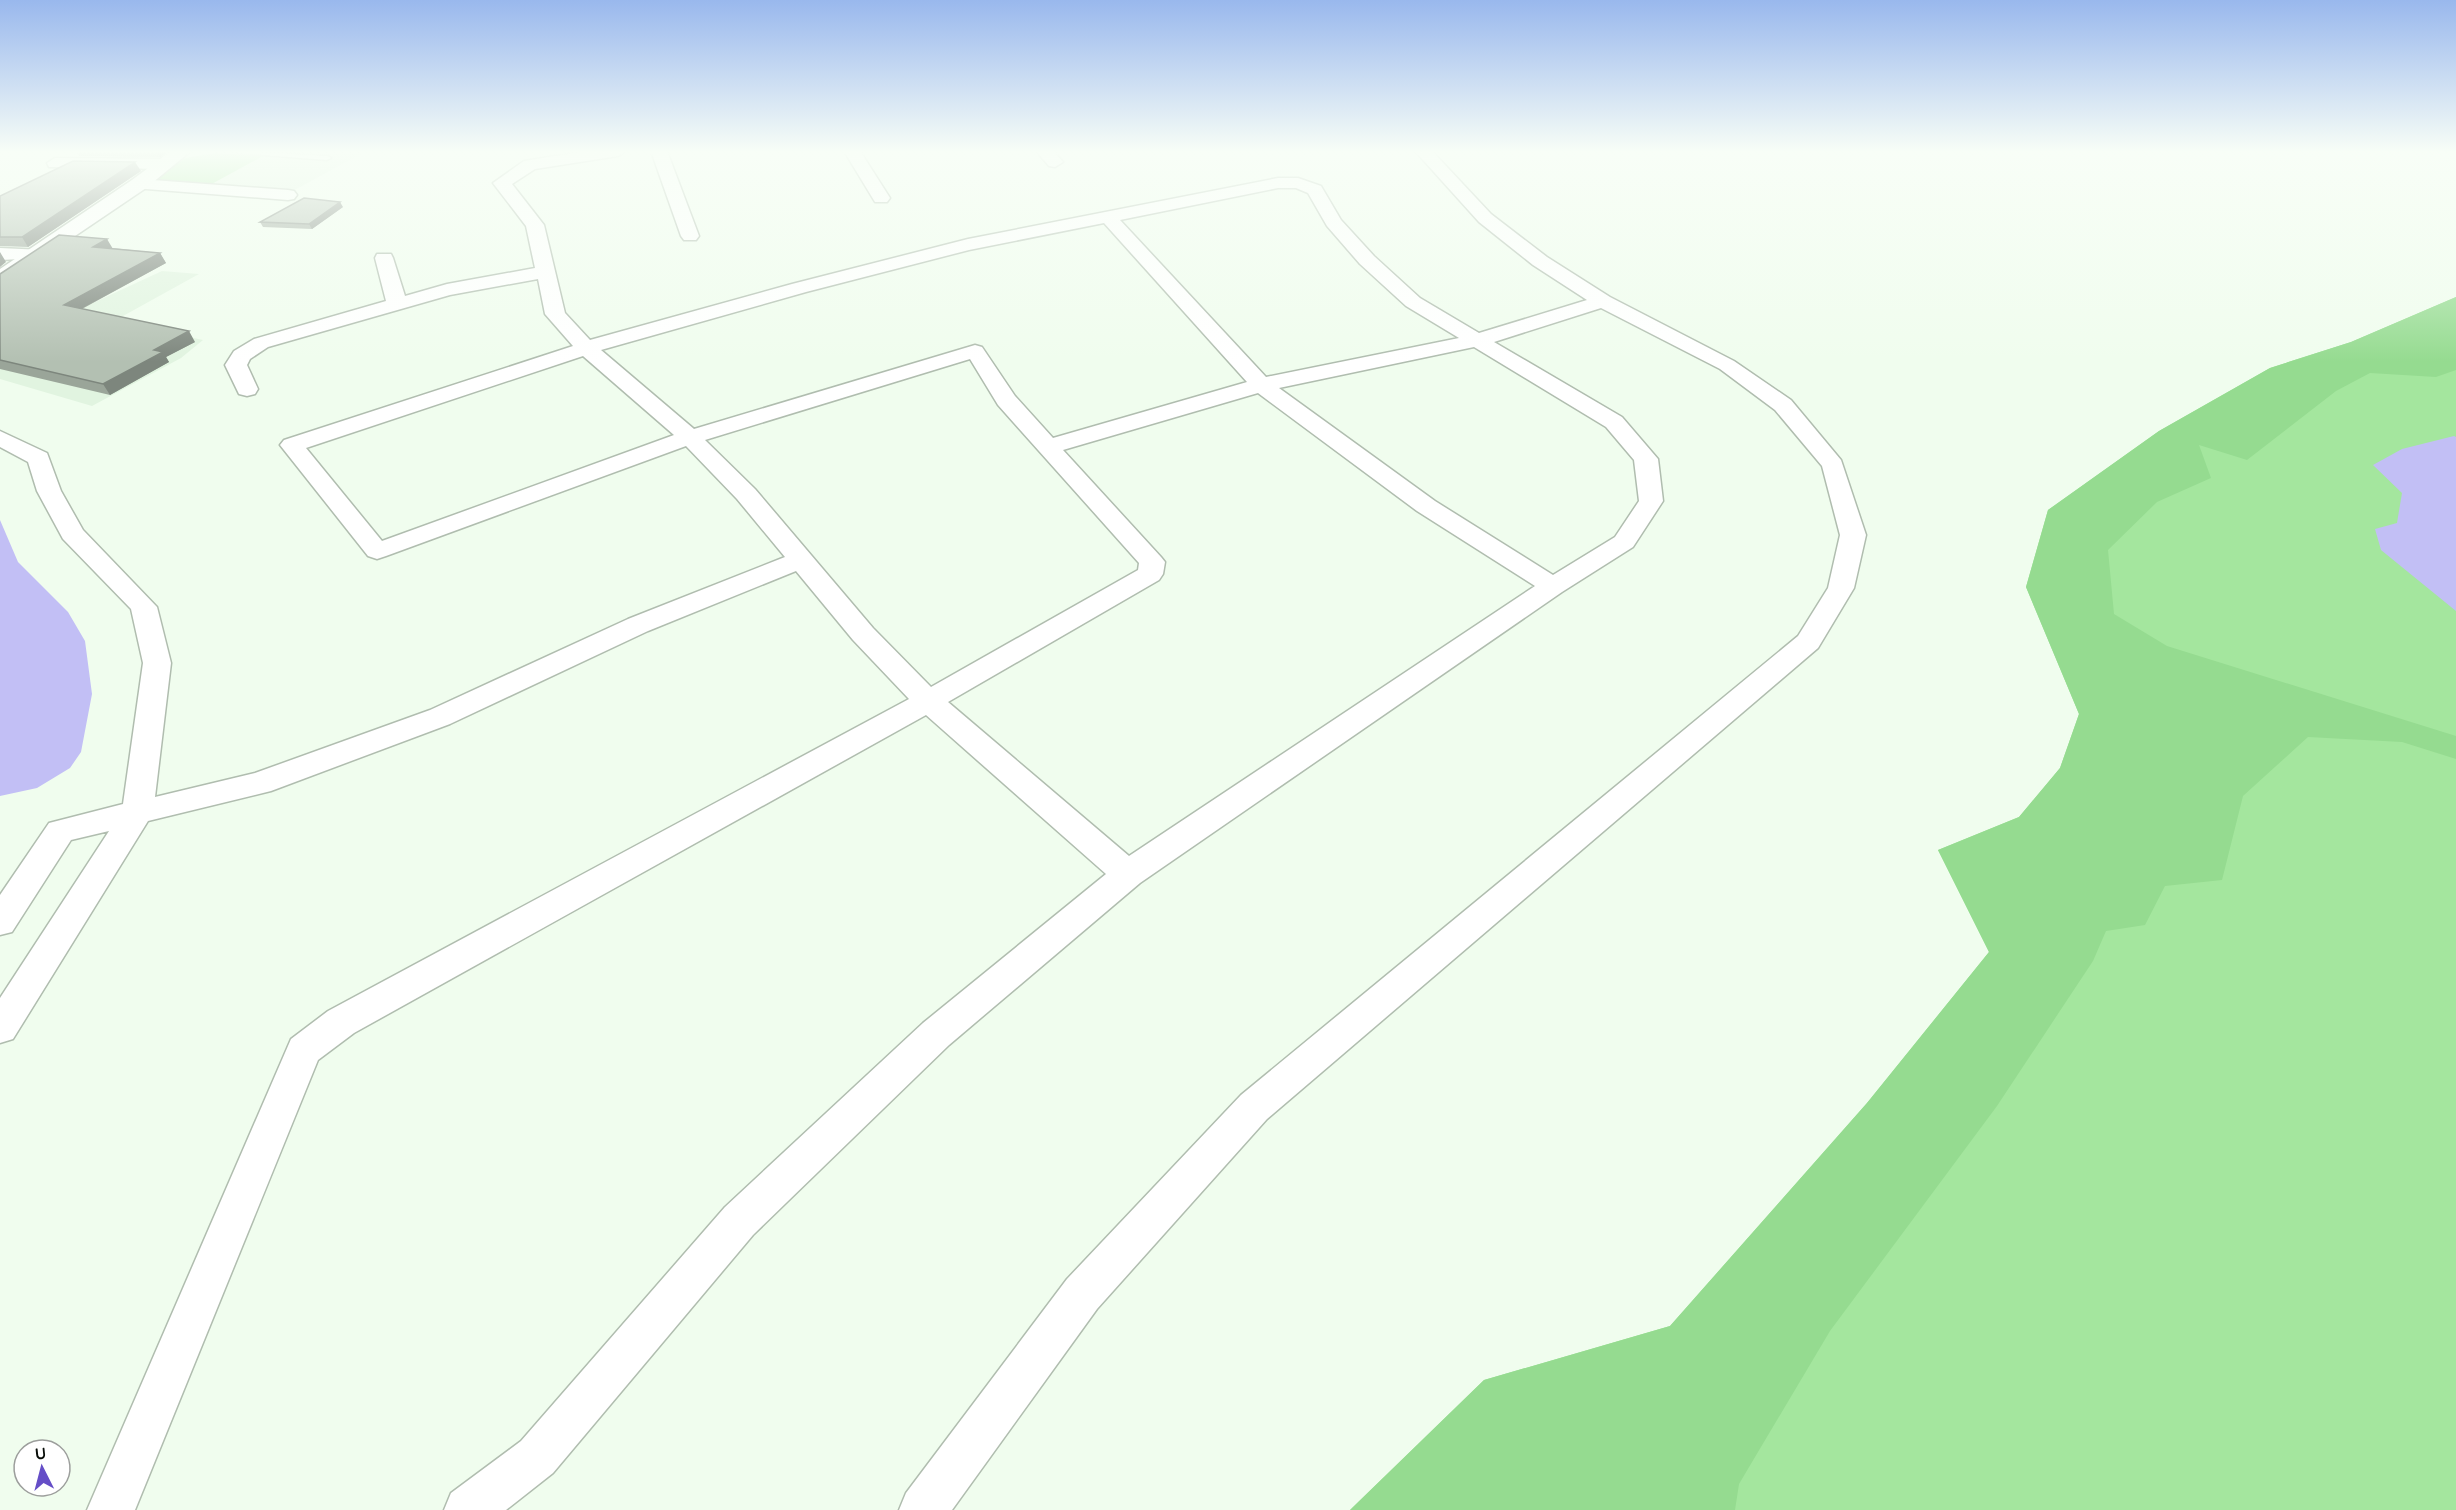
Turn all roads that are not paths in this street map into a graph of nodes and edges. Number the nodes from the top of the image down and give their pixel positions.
1 (84, 221) edge
2 (532, 221) edge
3 (685, 221) edge
4 (1081, 221) edge
5 (1112, 221) edge
6 (1333, 221) edge
7 (1489, 221) edge
8 (690, 236) dead end
9 (0, 254) edge
10 (36, 254) junction
11 (384, 258) dead end
12 (546, 272) junction
13 (0, 278) edge
14 (1604, 301) junction
15 (397, 304) junction
16 (1475, 340) junction
17 (586, 348) junction
18 (1261, 385) junction
19 (247, 389) dead end
20 (690, 436) junction
21 (0, 438) edge
22 (1047, 447) junction
23 (800, 560) junction
24 (1553, 586) junction
25 (928, 701) junction
26 (137, 813) junction
27 (1128, 874) junction
28 (0, 922) edge
29 (0, 1028) edge
30 (111, 1510) edge
31 (468, 1510) edge
32 (923, 1510) edge

1 - 10 main road
2 - 12 street
3 - 8 street
4 - 17 street
5 - 18 street
6 - 16 street
7 - 14 street
9 - 10 street
10 - 13 main road
11 - 15 street
12 - 15 street
12 - 17 street
14 - 16 street
14 - 32 street
15 - 19 street
16 - 18 street
16 - 24 street
17 - 20 street
17 - 20 street
18 - 22 street
18 - 24 street
20 - 22 street
20 - 23 street
21 - 26 street
22 - 25 street
23 - 25 street
23 - 26 street
24 - 27 street
25 - 27 street
25 - 30 street
26 - 28 street
26 - 29 street
27 - 31 street

